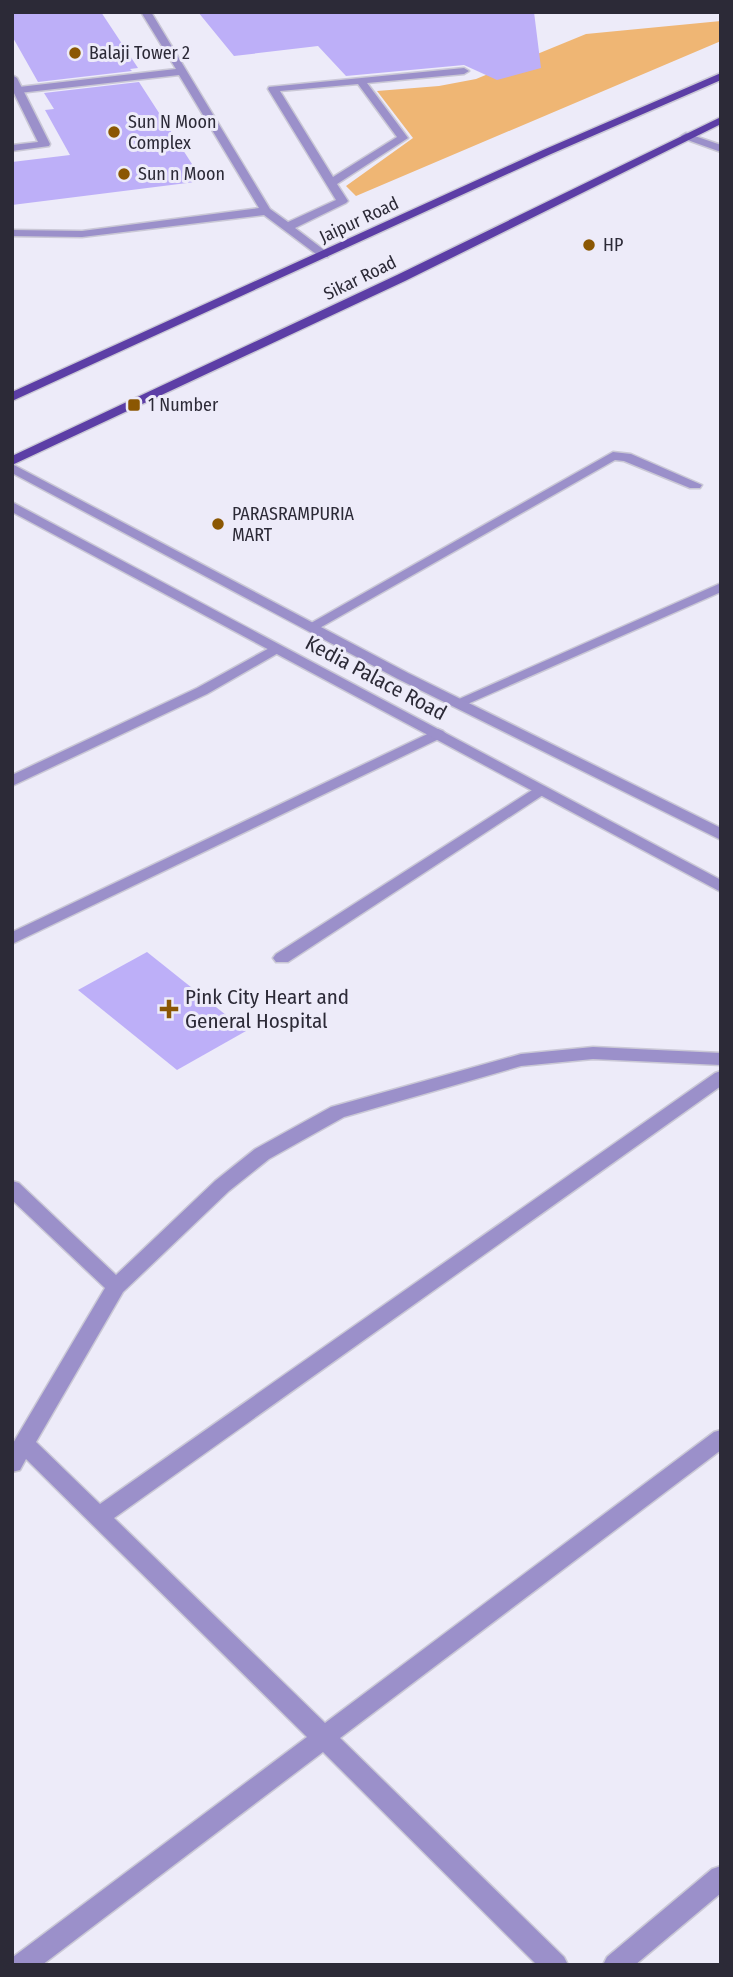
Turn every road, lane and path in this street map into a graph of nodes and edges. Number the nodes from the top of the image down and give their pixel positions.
1 (146, 12) edge
2 (464, 71) dead end
3 (180, 72) junction
4 (721, 76) edge
5 (12, 78) edge
6 (362, 83) junction
7 (19, 90) junction
8 (721, 120) edge
9 (686, 136) junction
10 (12, 148) edge
11 (721, 149) edge
12 (332, 183) junction
13 (266, 211) junction
14 (289, 227) junction
15 (12, 233) edge
16 (324, 255) junction
17 (12, 397) edge
18 (12, 461) edge
19 (12, 468) edge
20 (695, 485) dead end
21 (12, 506) edge
22 (721, 587) edge
23 (311, 627) junction
24 (275, 649) junction
25 (458, 703) junction
26 (438, 734) junction
27 (12, 780) edge
28 (540, 790) junction
29 (721, 835) edge
30 (721, 887) edge
31 (12, 939) edge
32 (282, 958) dead end
33 (721, 1059) edge
34 (721, 1077) edge
35 (12, 1188) edge
36 (116, 1287) junction
37 (721, 1438) edge
38 (25, 1444) junction
39 (12, 1464) edge
40 (99, 1517) junction
41 (322, 1736) junction
42 (721, 1877) edge
43 (22, 1965) edge
44 (555, 1965) edge
45 (617, 1965) edge

1 - 3 street
2 - 6 street
3 - 7 street
3 - 13 street
4 - 16 main road, Jaipur Road
5 - 7 street
6 - 12 street
6 - 12 street
7 - 10 street
8 - 9 main road, Sikar Road
9 - 11 street
9 - 18 main road, Sikar Road
12 - 14 street
13 - 14 street
13 - 15 street
14 - 16 street
16 - 17 main road, Jaipur Road
19 - 23 street, Kedia Palace Road
20 - 23 street
21 - 24 street, Kedia Palace Road
22 - 25 street
23 - 25 street, Kedia Palace Road
24 - 26 street, Kedia Palace Road
24 - 27 street
25 - 29 street, Kedia Palace Road
26 - 28 street, Kedia Palace Road
26 - 31 street
28 - 30 street, Kedia Palace Road
28 - 32 street
33 - 36 street
34 - 40 street
35 - 36 street
36 - 38 street
37 - 41 street
38 - 39 street
38 - 40 street
40 - 41 street
41 - 43 street
41 - 44 street
42 - 45 street

